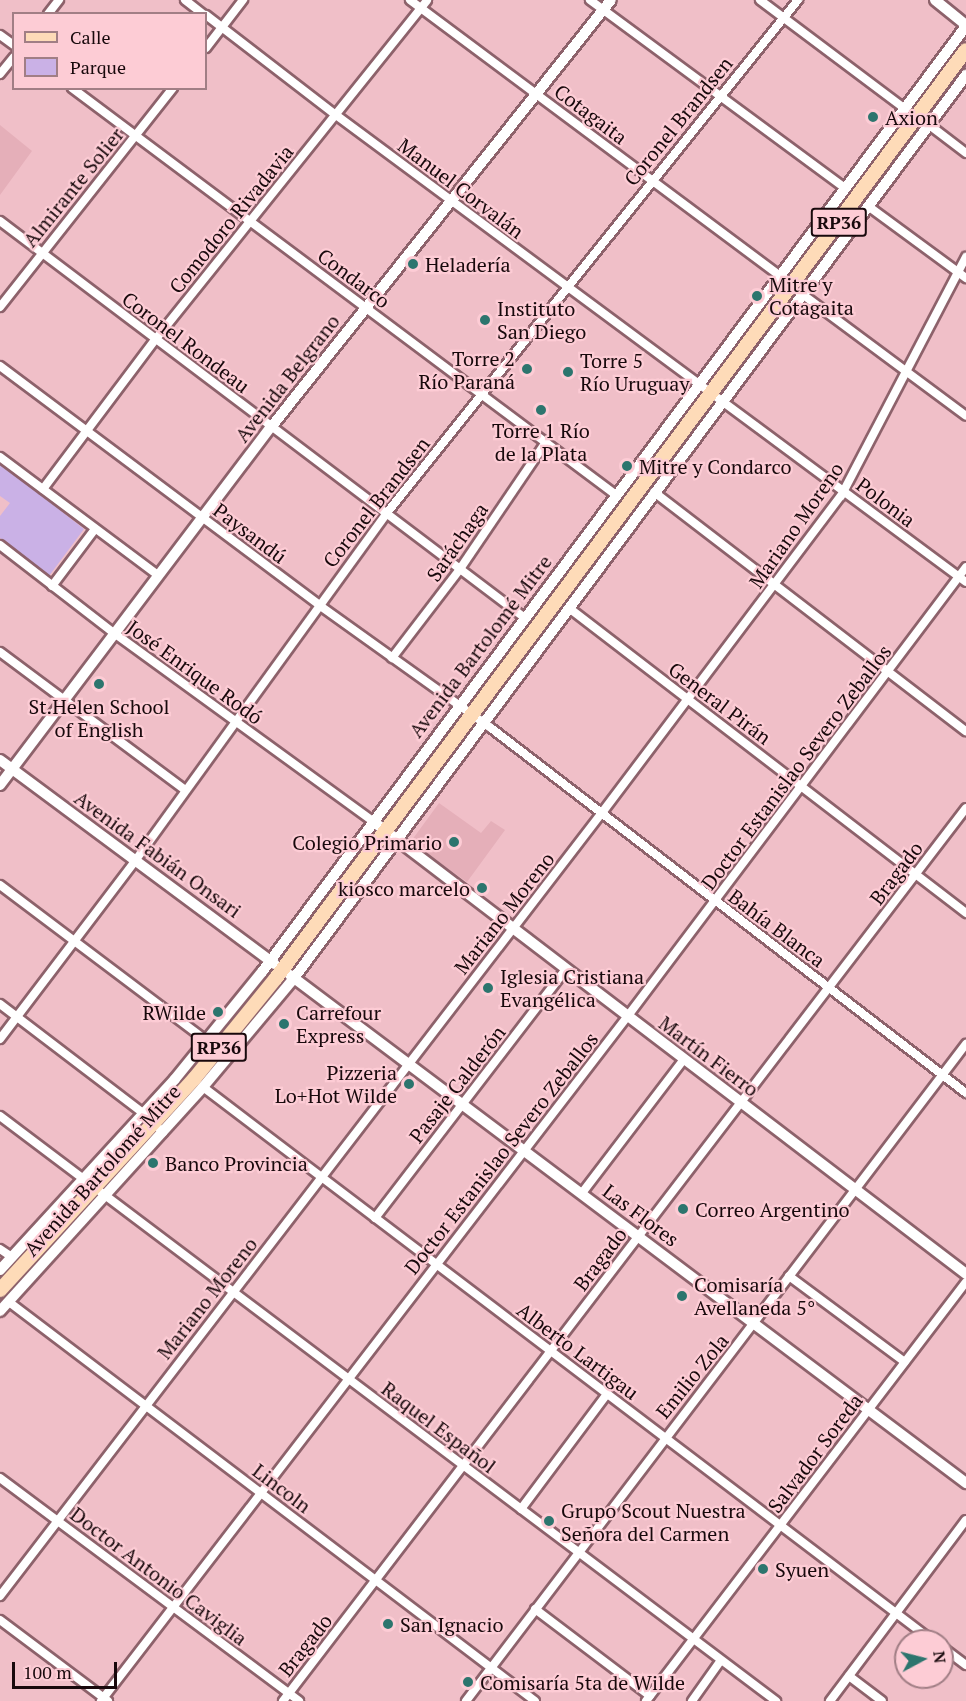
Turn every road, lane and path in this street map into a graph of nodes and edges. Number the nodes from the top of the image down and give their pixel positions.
1 (59, 0) edge
2 (185, 0) edge
3 (243, 0) edge
4 (410, 0) edge
5 (427, 0) edge
6 (590, 0) edge
7 (611, 0) edge
8 (760, 0) edge
9 (798, 0) edge
10 (935, 0) edge
11 (420, 8) junction
12 (604, 10) junction
13 (50, 12) edge
14 (202, 12) edge
15 (207, 16) edge
16 (784, 17) junction
17 (966, 25) edge
18 (222, 27) junction
19 (0, 34) edge
20 (12, 43) edge
21 (207, 47) edge
22 (966, 50) edge
23 (12, 59) edge
24 (0, 74) edge
25 (966, 75) edge
26 (75, 90) edge
27 (171, 90) edge
28 (536, 93) junction
29 (720, 95) junction
30 (906, 109) junction
31 (336, 115) junction
32 (928, 124) junction
33 (136, 136) junction
34 (966, 153) edge
35 (652, 179) junction
36 (846, 189) junction
37 (451, 200) junction
38 (868, 206) junction
39 (0, 221) edge
40 (250, 221) junction
41 (42, 253) junction
42 (966, 257) edge
43 (957, 271) junction
44 (781, 277) junction
45 (966, 278) edge
46 (566, 287) junction
47 (802, 294) junction
48 (0, 307) edge
49 (365, 307) junction
50 (155, 340) junction
51 (0, 366) edge
52 (906, 371) junction
53 (699, 384) junction
54 (482, 393) junction
55 (716, 397) junction
56 (966, 416) edge
57 (272, 426) junction
58 (85, 430) junction
59 (546, 442) junction
60 (0, 458) edge
61 (43, 489) junction
62 (844, 491) junction
63 (654, 492) junction
64 (616, 495) junction
65 (386, 514) junction
66 (201, 517) junction
67 (95, 529) junction
68 (0, 545) edge
69 (966, 567) edge
70 (460, 569) junction
71 (158, 575) junction
72 (963, 580) edge
73 (774, 585) junction
74 (52, 586) junction
75 (319, 605) junction
76 (569, 608) junction
77 (525, 618) junction
78 (114, 633) junction
79 (0, 652) edge
80 (392, 658) junction
81 (889, 673) junction
82 (687, 699) junction
83 (64, 701) junction
84 (466, 710) junction
85 (235, 722) junction
86 (483, 723) junction
87 (966, 731) edge
88 (0, 760) edge
89 (12, 769) junction
90 (0, 785) edge
91 (801, 786) junction
92 (185, 790) junction
93 (966, 808) edge
94 (601, 814) junction
95 (374, 822) junction
96 (391, 836) junction
97 (135, 861) junction
98 (916, 876) junction
99 (0, 885) edge
100 (715, 901) junction
101 (966, 913) edge
102 (513, 927) junction
103 (75, 942) junction
104 (271, 960) junction
105 (565, 970) junction
106 (288, 974) junction
107 (828, 988) junction
108 (0, 1004) edge
109 (16, 1017) junction
110 (627, 1017) junction
111 (0, 1039) edge
112 (207, 1041) junction
113 (966, 1044) edge
114 (684, 1059) junction
115 (409, 1064) junction
116 (943, 1075) junction
117 (203, 1088) junction
118 (966, 1092) edge
119 (462, 1103) junction
120 (741, 1103) junction
121 (0, 1116) edge
122 (153, 1122) junction
123 (523, 1149) junction
124 (321, 1176) junction
125 (94, 1188) junction
126 (855, 1190) junction
127 (582, 1193) junction
128 (375, 1218) junction
129 (638, 1235) junction
130 (0, 1249) edge
131 (12, 1257) junction
132 (436, 1264) junction
133 (0, 1270) edge
134 (966, 1274) edge
135 (789, 1276) junction
136 (966, 1282) edge
137 (233, 1293) junction
138 (4, 1296) edge
139 (0, 1311) edge
140 (754, 1324) junction
141 (551, 1351) junction
142 (905, 1362) junction
143 (347, 1379) junction
144 (607, 1394) junction
145 (144, 1406) junction
146 (869, 1408) junction
147 (664, 1437) junction
148 (463, 1466) junction
149 (0, 1478) edge
150 (966, 1483) edge
151 (260, 1492) junction
152 (521, 1509) junction
153 (966, 1520) edge
154 (57, 1521) junction
155 (782, 1525) junction
156 (578, 1552) junction
157 (376, 1581) junction
158 (0, 1596) edge
159 (173, 1606) junction
160 (535, 1609) junction
161 (896, 1613) junction
162 (0, 1620) edge
163 (917, 1629) edge
164 (693, 1639) junction
165 (721, 1660) junction
166 (491, 1667) junction
167 (849, 1676) junction
168 (286, 1697) edge
169 (648, 1698) edge
170 (104, 1700) edge
171 (298, 1701) edge
172 (466, 1701) edge
173 (535, 1701) edge
174 (692, 1701) edge
175 (776, 1701) edge
176 (830, 1701) edge
177 (882, 1701) edge

1 - 13 street
2 - 14 street, Manuel Corvalán
3 - 18 street
4 - 11 street, Cotagaita
5 - 11 street, Comodoro Rivadavia
6 - 12 street
7 - 12 street, Avenida Belgrano
8 - 16 street
9 - 16 street, Coronel Brandsen
10 - 17 street
11 - 28 street, Cotagaita
11 - 31 street, Comodoro Rivadavia
12 - 28 street, Avenida Belgrano
12 - 29 street
15 - 18 street, Manuel Corvalán
16 - 29 street, Coronel Brandsen
16 - 30 street
17 - 30 street, Avenida Bartolomé Mitre
18 - 21 street
18 - 31 street, Manuel Corvalán
19 - 20 street
22 - 55 main road, Avenida Bartolomé Mitre / RP36
23 - 24 street
25 - 32 street, Avenida Bartolomé Mitre
26 - 33 street, Condarco
27 - 33 street, Almirante Solier
28 - 35 street, Cotagaita
28 - 37 street, Avenida Belgrano
29 - 35 street, Coronel Brandsen
29 - 36 street
30 - 36 street, Avenida Bartolomé Mitre
31 - 37 street, Manuel Corvalán
31 - 40 street, Comodoro Rivadavia
32 - 34 street
32 - 38 street, Avenida Bartolomé Mitre
33 - 40 street, Condarco
33 - 41 street, Almirante Solier
35 - 44 street, Cotagaita
35 - 46 street, Coronel Brandsen
36 - 44 street, Avenida Bartolomé Mitre
37 - 46 street, Manuel Corvalán
37 - 49 street, Avenida Belgrano
38 - 43 street
38 - 47 street, Avenida Bartolomé Mitre
39 - 41 street, Coronel Rondeau
40 - 49 street, Condarco
40 - 50 street, Comodoro Rivadavia
41 - 48 street, Almirante Solier
41 - 50 street, Coronel Rondeau
42 - 43 street, Mariano Moreno
43 - 45 street
43 - 52 street, Mariano Moreno
44 - 53 street, Avenida Bartolomé Mitre
46 - 53 street, Manuel Corvalán
46 - 54 street, Coronel Brandsen
47 - 52 street
47 - 55 street, Avenida Bartolomé Mitre
49 - 54 street, Condarco
49 - 57 street, Avenida Belgrano
50 - 57 street, Coronel Rondeau
50 - 58 street, Comodoro Rivadavia
51 - 58 street, Paysandú
52 - 56 street
52 - 62 street, Mariano Moreno
53 - 55 street, Polonia
53 - 64 street, Avenida Bartolomé Mitre
54 - 59 street, Condarco
54 - 65 street, Coronel Brandsen
55 - 62 street, Polonia
55 - 63 street, Avenida Bartolomé Mitre
55 - 84 main road, Avenida Bartolomé Mitre / RP36
57 - 65 street, Coronel Rondeau
57 - 66 street, Avenida Belgrano
58 - 61 street, Comodoro Rivadavia
58 - 66 street, Paysandú
59 - 64 street, Condarco
59 - 70 street, Saráchaga
60 - 61 street
61 - 67 street
62 - 72 street, Polonia
62 - 73 street, Mariano Moreno
63 - 73 street
63 - 76 street, Avenida Bartolomé Mitre
64 - 77 street, Avenida Bartolomé Mitre
65 - 70 street, Coronel Rondeau
65 - 75 street, Coronel Brandsen
66 - 71 street, Avenida Belgrano
66 - 75 street, Paysandú
67 - 71 street
67 - 74 street
68 - 74 street, José Enrique Rodó
69 - 72 street, Doctor Estanislao Severo Zeballos
70 - 77 street, Coronel Rondeau
70 - 80 street, Saráchaga
71 - 78 street, Avenida Belgrano
72 - 81 street, Doctor Estanislao Severo Zeballos
73 - 81 street
73 - 82 street, Mariano Moreno
74 - 78 street, José Enrique Rodó
75 - 80 street, Paysandú
75 - 85 street, Coronel Brandsen
76 - 82 street, General Pirán
76 - 86 street, Avenida Bartolomé Mitre
77 - 84 street, Avenida Bartolomé Mitre
78 - 83 street, Avenida Belgrano
78 - 85 street, José Enrique Rodó
79 - 83 street
80 - 84 street, Paysandú
81 - 87 street
81 - 91 street, Doctor Estanislao Severo Zeballos
82 - 91 street, General Pirán
82 - 94 street, Mariano Moreno
83 - 89 street, Avenida Belgrano
83 - 92 street
84 - 86 street, Paysandú
84 - 95 street, Avenida Bartolomé Mitre
84 - 96 main road, Avenida Bartolomé Mitre / RP36
85 - 92 street, Coronel Brandsen
85 - 95 street, José Enrique Rodó
86 - 94 street, Bahía Blanca
86 - 96 street, Avenida Bartolomé Mitre
88 - 89 street, Avenida Fabián Onsari
89 - 90 street, Avenida Belgrano
89 - 97 street, Avenida Fabián Onsari
91 - 98 street, General Pirán
91 - 100 street, Doctor Estanislao Severo Zeballos
92 - 97 street, Coronel Brandsen
93 - 98 street, Bragado
94 - 100 street, Bahía Blanca
94 - 102 street, Mariano Moreno
95 - 96 street, Martín Fierro
95 - 104 street, Avenida Bartolomé Mitre
96 - 102 street, Martín Fierro
96 - 106 main road, Avenida Bartolomé Mitre / RP36
97 - 103 street, Coronel Brandsen
97 - 104 street, Avenida Fabián Onsari
98 - 101 street, General Pirán
98 - 107 street, Bragado
99 - 103 street
100 - 107 street, Bahía Blanca
100 - 110 street, Doctor Estanislao Severo Zeballos
102 - 105 street, Martín Fierro
102 - 115 street, Mariano Moreno
103 - 109 street, Coronel Brandsen
103 - 112 street
104 - 106 street, Avenida Fabián Onsari
104 - 112 street, Avenida Bartolomé Mitre
105 - 110 street, Martín Fierro
105 - 119 street, Pasaje Calderón
106 - 115 street, Las Flores
106 - 117 street, Avenida Bartolomé Mitre
106 - 122 main road, Avenida Bartolomé Mitre / RP36
107 - 116 street, Bahía Blanca
107 - 120 street, Bragado
108 - 109 street
109 - 111 street, Coronel Brandsen
109 - 122 street
110 - 114 street, Martín Fierro
110 - 123 street, Doctor Estanislao Severo Zeballos
112 - 122 street, Avenida Bartolomé Mitre
113 - 116 street, Emilio Zola
114 - 120 street, Martín Fierro
114 - 127 street
115 - 119 street, Las Flores
115 - 124 street, Mariano Moreno
116 - 118 street, Bahía Blanca
116 - 126 street, Emilio Zola
117 - 122 street, Avenida Bartolomé Mitre
117 - 124 street, Alberto Lartigau
119 - 123 street, Las Flores
119 - 128 street, Pasaje Calderón
120 - 126 street, Martín Fierro
120 - 129 street, Bragado
121 - 125 street, Raquel Español
122 - 125 main road, Avenida Bartolomé Mitre / RP36
123 - 127 street, Las Flores
123 - 132 street, Doctor Estanislao Severo Zeballos
124 - 128 street, Alberto Lartigau
124 - 137 street, Mariano Moreno
125 - 131 street, Avenida Bartolomé Mitre
125 - 137 street, Raquel Español
125 - 138 main road, Avenida Bartolomé Mitre / RP36
126 - 134 street, Martín Fierro
126 - 135 street, Emilio Zola
127 - 129 street, Las Flores
128 - 132 street, Alberto Lartigau
129 - 140 street, Las Flores
129 - 141 street, Bragado
130 - 131 street
131 - 133 street, Avenida Bartolomé Mitre
132 - 141 street, Alberto Lartigau
132 - 143 street, Doctor Estanislao Severo Zeballos
135 - 140 street, Emilio Zola
135 - 142 street
136 - 142 street, Salvador Soreda
137 - 143 street, Raquel Español
137 - 145 street, Mariano Moreno
138 - 139 street, Avenida Bartolomé Mitre
138 - 145 street, Lincoln
140 - 146 street, Las Flores
140 - 147 street, Emilio Zola
141 - 144 street, Alberto Lartigau
141 - 148 street, Bragado
142 - 146 street, Salvador Soreda
143 - 148 street, Raquel Español
143 - 151 street, Doctor Estanislao Severo Zeballos
144 - 147 street, Alberto Lartigau
144 - 152 street
145 - 151 street, Lincoln
145 - 154 street, Mariano Moreno
146 - 150 street, Las Flores
146 - 155 street, Salvador Soreda
147 - 155 street, Alberto Lartigau
147 - 156 street, Emilio Zola
148 - 152 street, Raquel Español
148 - 157 street, Bragado
149 - 154 street, Doctor Antonio Caviglia
151 - 157 street, Lincoln
151 - 159 street, Doctor Estanislao Severo Zeballos
152 - 156 street, Raquel Español
153 - 161 street
154 - 158 street, Mariano Moreno
154 - 159 street, Doctor Antonio Caviglia
155 - 161 street, Alberto Lartigau
155 - 164 street, Salvador Soreda
156 - 160 street, Emilio Zola
156 - 164 street, Raquel Español
157 - 166 street, Lincoln
157 - 168 street, Bragado
159 - 168 street, Doctor Antonio Caviglia
159 - 170 street, Doctor Estanislao Severo Zeballos
160 - 166 street, Emilio Zola
160 - 169 street
161 - 163 street, Alberto Lartigau
161 - 167 street
162 - 170 street
164 - 165 street, Raquel Español
164 - 169 street, Salvador Soreda
165 - 174 street
165 - 175 street, Raquel Español
166 - 172 street, Emilio Zola
166 - 173 street, Lincoln
167 - 176 street
167 - 177 street
168 - 171 street, Doctor Antonio Caviglia

